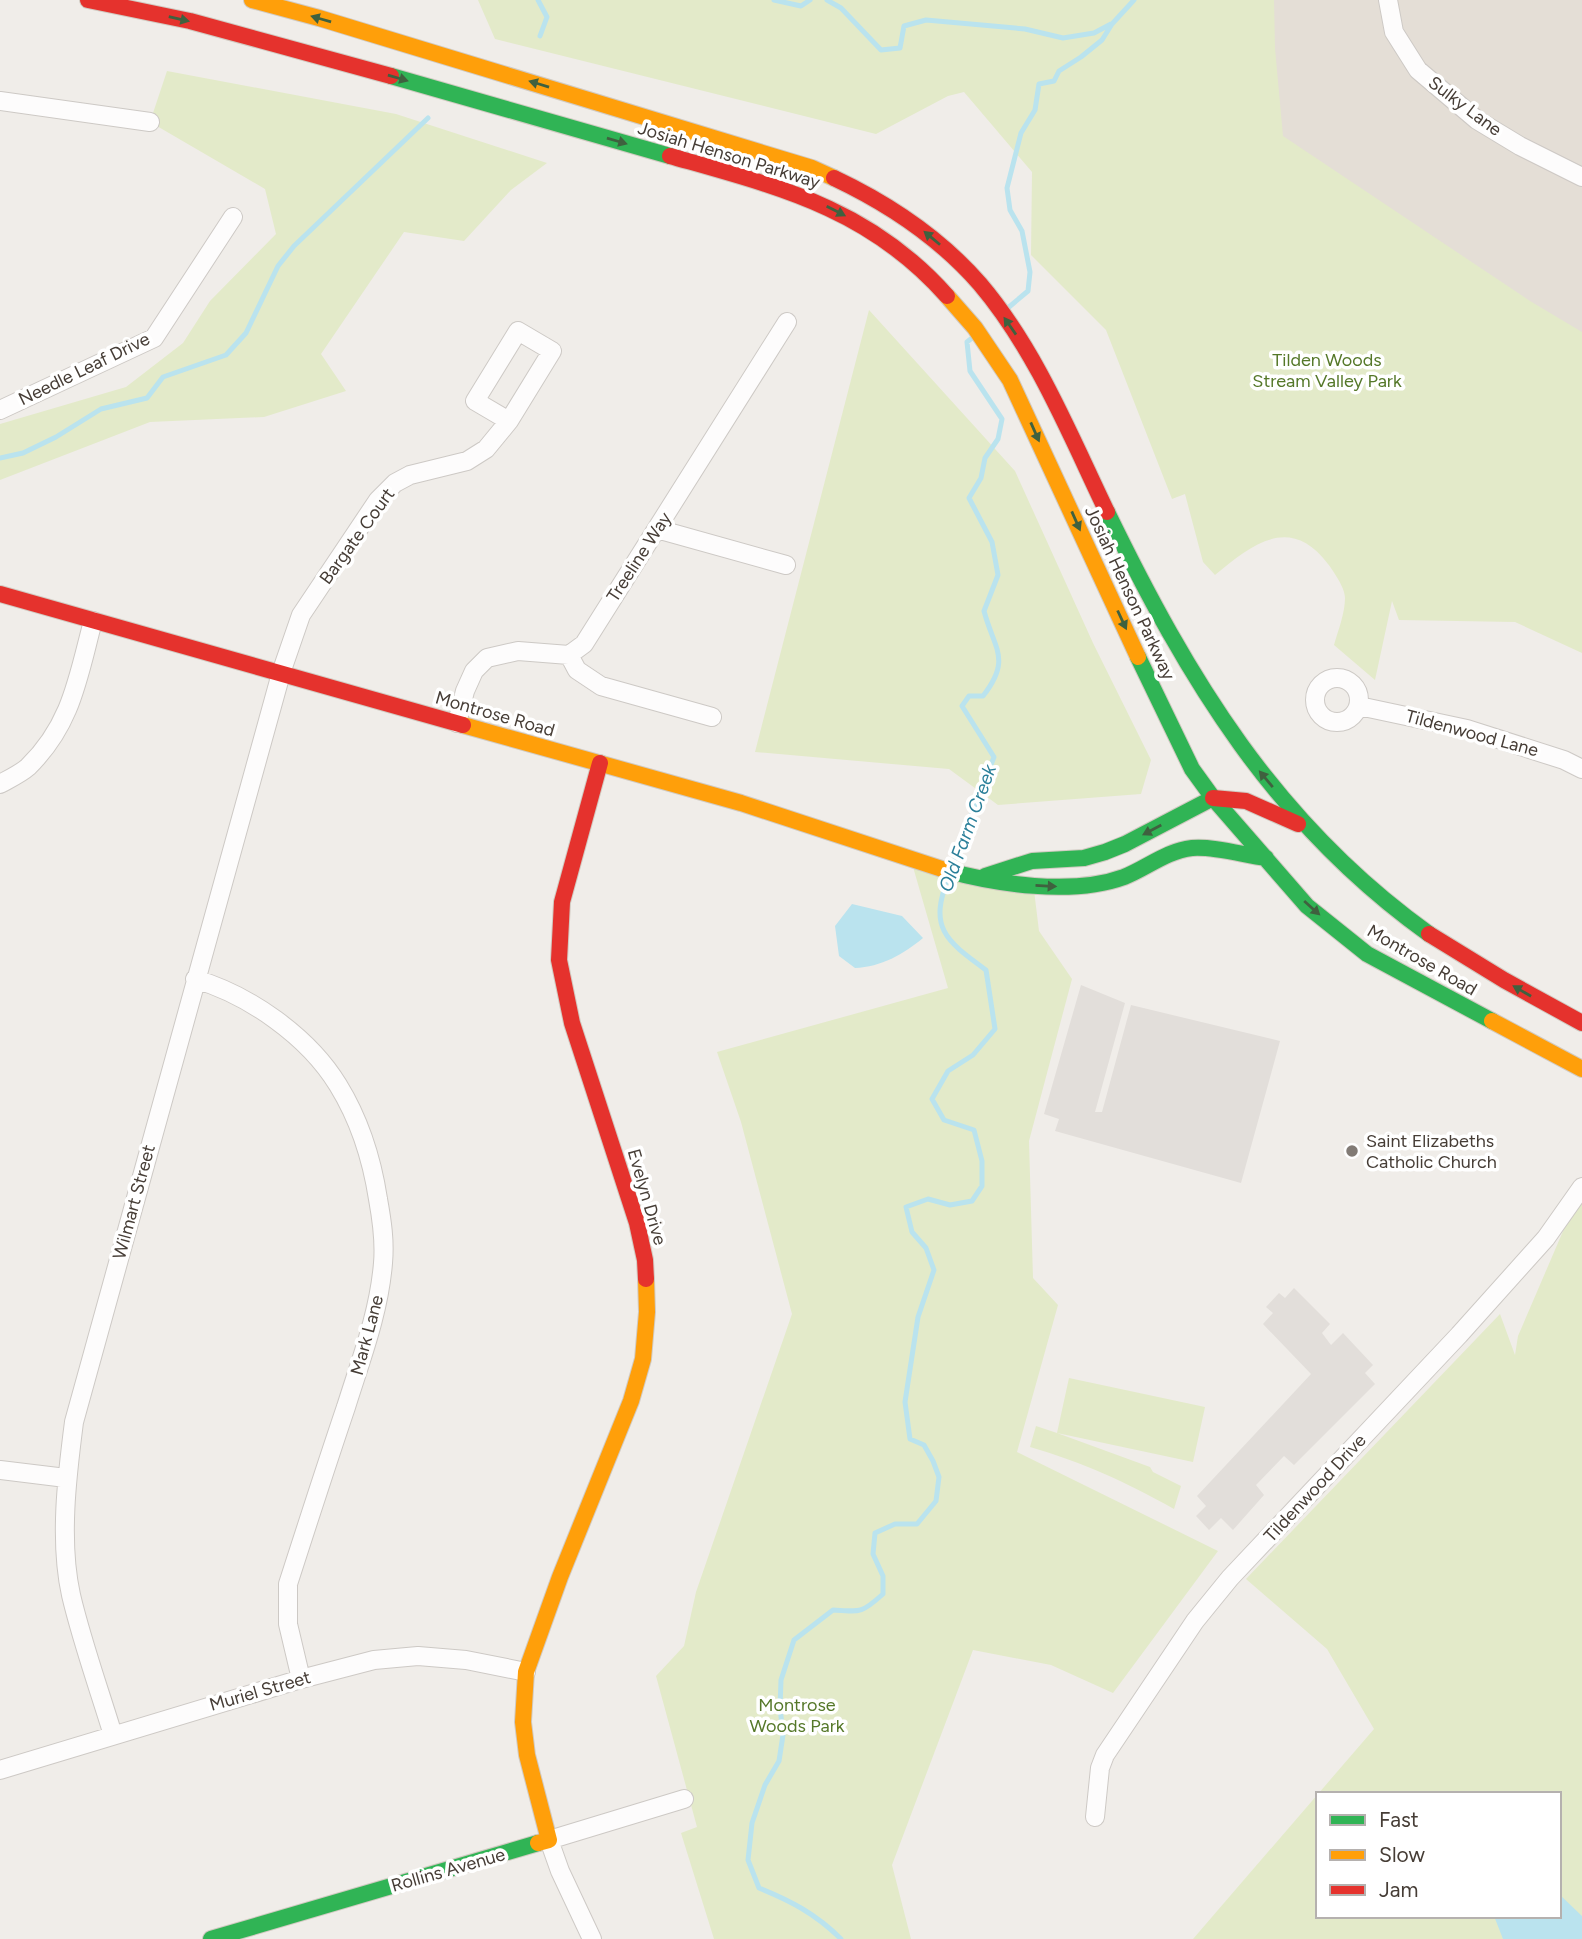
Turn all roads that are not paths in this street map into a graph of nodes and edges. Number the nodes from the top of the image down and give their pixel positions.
1 (88, 0) edge
2 (252, 0) edge
3 (1388, 0) edge
4 (0, 101) edge
5 (150, 122) dead end
6 (1582, 177) edge
7 (233, 217) dead end
8 (787, 322) dead end
9 (0, 410) edge
10 (509, 421) junction
11 (657, 529) junction
12 (786, 565) dead end
13 (0, 594) edge
14 (93, 621) junction
15 (569, 654) junction
16 (281, 674) junction
17 (1359, 706) dead end
18 (712, 717) dead end
19 (457, 723) junction
20 (600, 763) junction
21 (1582, 769) edge
22 (0, 784) edge
23 (1213, 799) junction
24 (1310, 831) junction
25 (1266, 858) junction
26 (978, 879) junction
27 (195, 979) junction
28 (1582, 1023) edge
29 (1582, 1069) edge
30 (1582, 1187) edge
31 (0, 1470) edge
32 (66, 1478) junction
33 (526, 1672) junction
34 (301, 1679) junction
35 (113, 1735) junction
36 (0, 1770) edge
37 (684, 1799) dead end
38 (1095, 1817) dead end
39 (549, 1840) junction
40 (211, 1939) edge
41 (592, 1939) edge

1 -> 23 main road, Josiah Henson Parkway
24 -> 2 main road, Josiah Henson Parkway
3 - 6 street, Sulky Lane
4 - 5 street
7 - 9 street, Needle Leaf Drive
8 - 11 street, Treeline Way
10 - 10 street, Bargate Court
10 - 16 street, Bargate Court
11 - 12 street
11 - 15 street, Treeline Way
13 - 14 main road, Montrose Road
14 - 16 main road, Montrose Road
14 - 22 street
15 - 18 street
15 - 19 street
16 - 19 main road, Montrose Road
16 - 27 street, Wilmart Street
17 - 21 street, Tildenwood Lane
19 - 20 main road, Montrose Road
20 - 26 main road, Montrose Road
20 - 33 main road, Evelyn Drive
23 - 24 main road
23 - 25 main road, Josiah Henson Parkway
23 -> 26 main road
28 -> 24 main road, Montrose Road
26 -> 25 main road, Montrose Road
25 -> 29 main road, Montrose Road
27 - 32 street, Wilmart Street
27 - 34 street, Mark Lane
30 - 38 street, Tildenwood Drive
31 - 32 street
32 - 35 street, Wilmart Street
33 - 34 street, Muriel Street
33 - 39 main road, Evelyn Drive
34 - 35 street, Muriel Street
35 - 36 street, Muriel Street
37 - 39 street, Rollins Avenue
39 - 40 main road, Rollins Avenue
39 - 41 street

